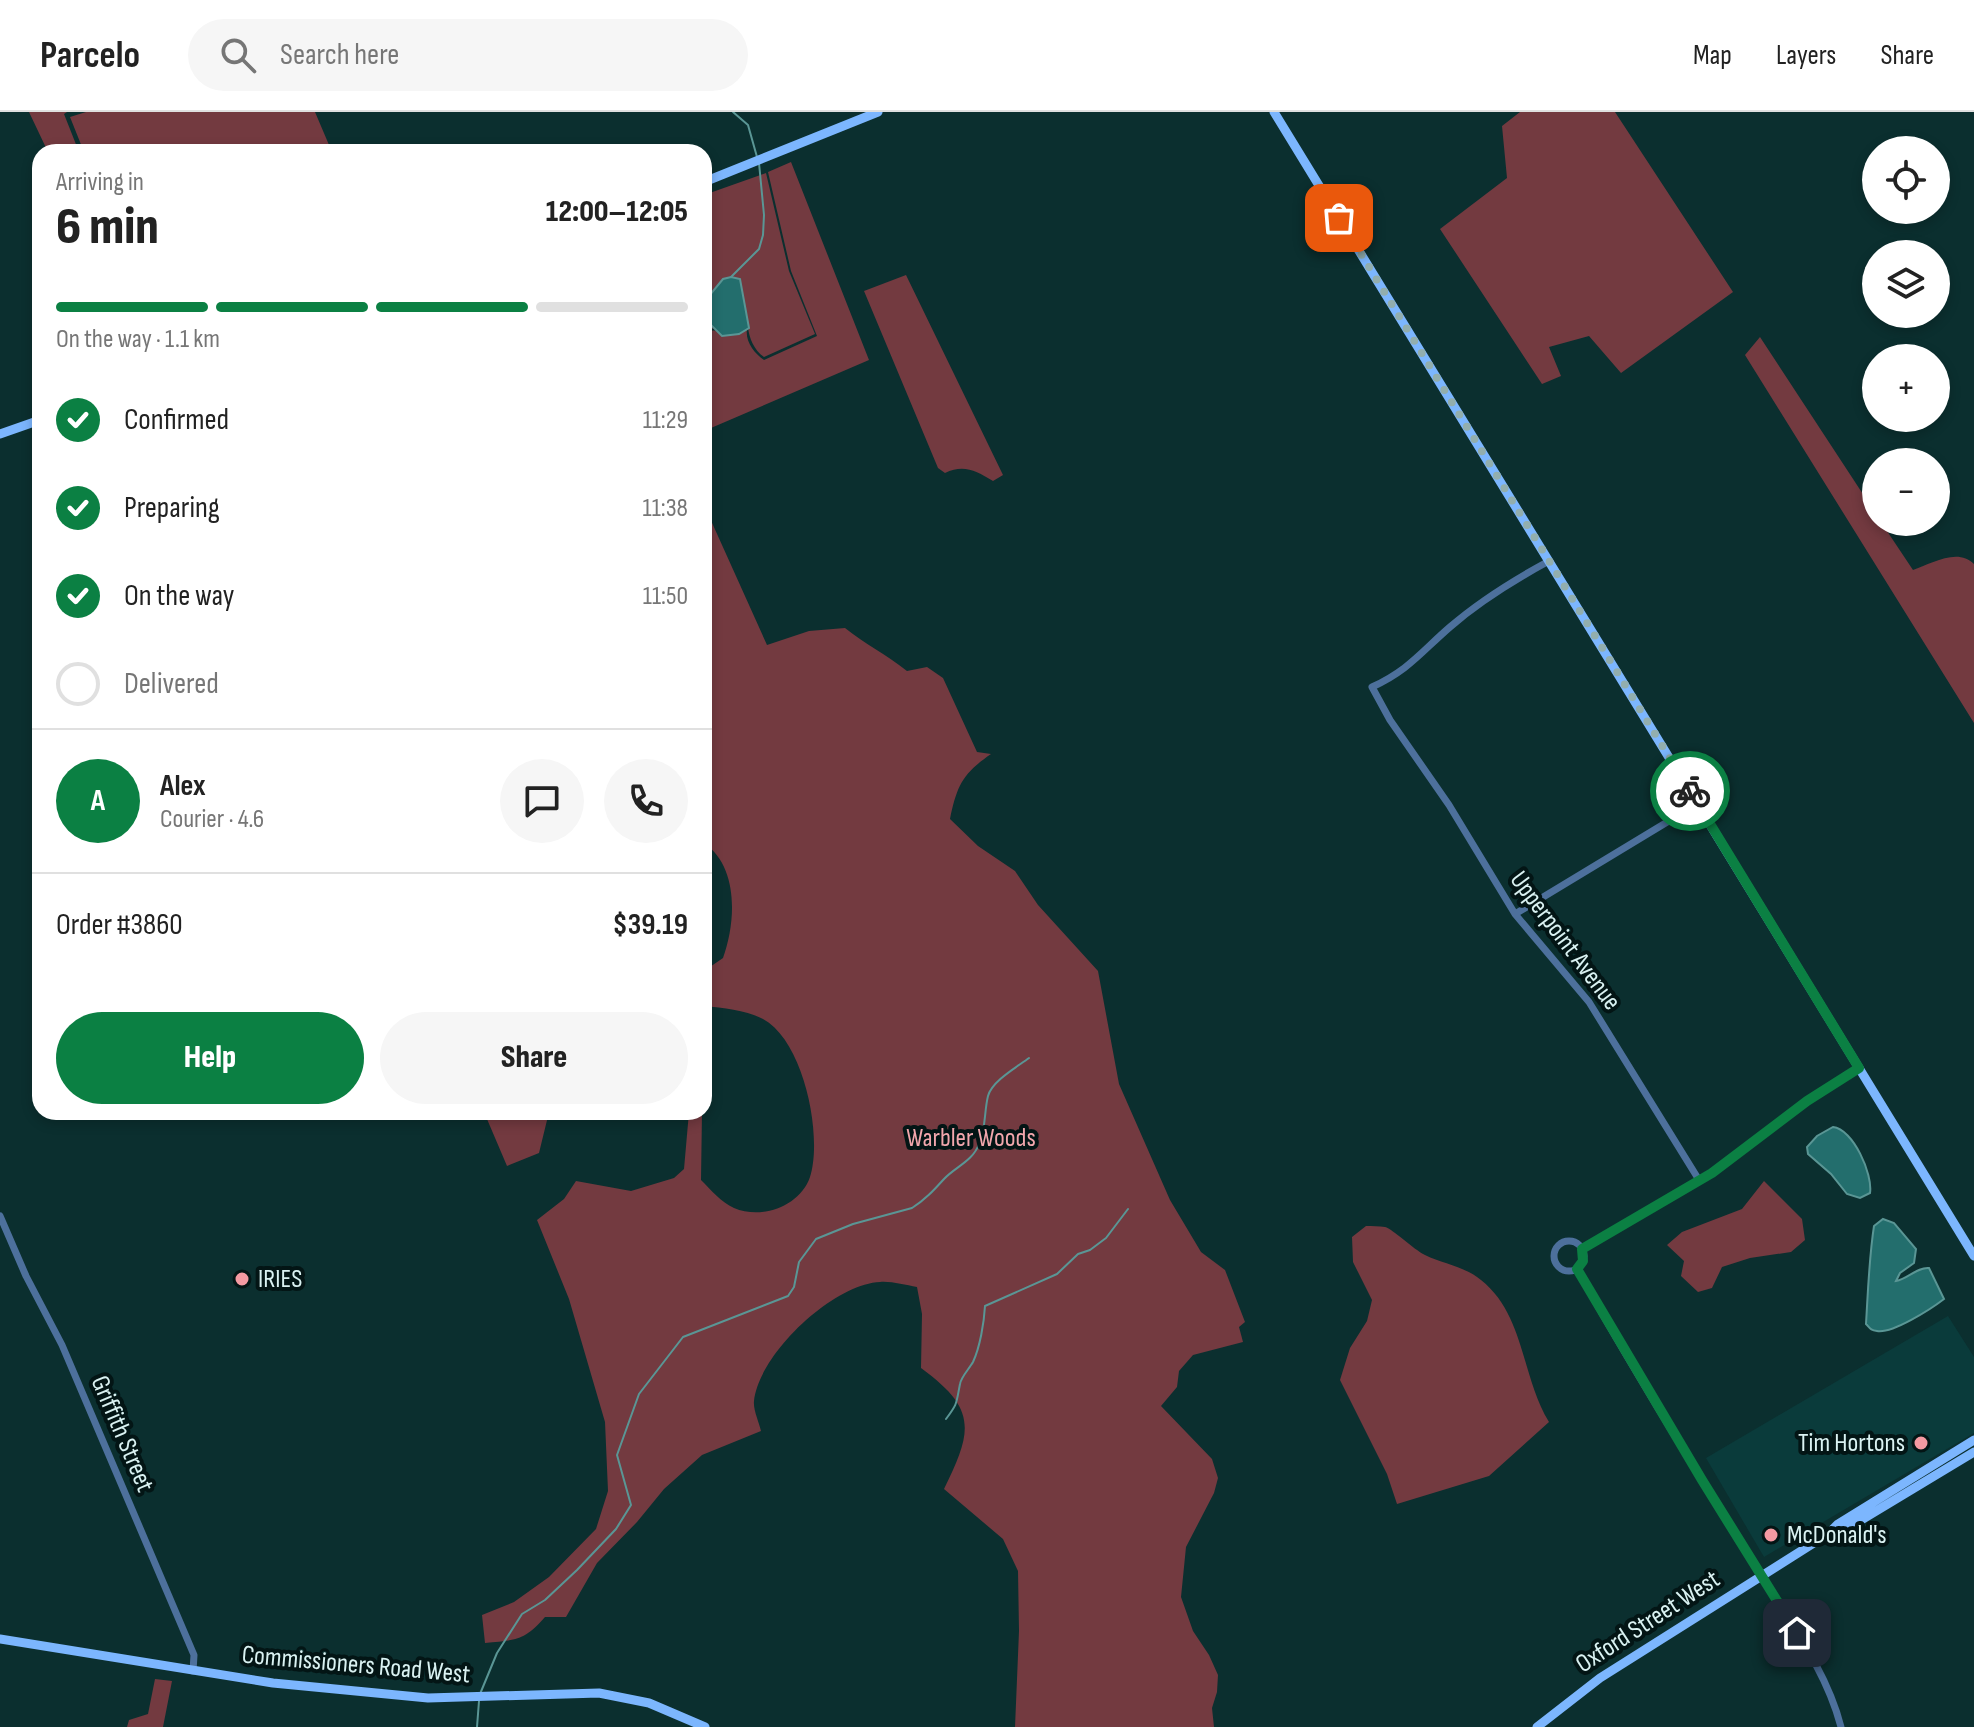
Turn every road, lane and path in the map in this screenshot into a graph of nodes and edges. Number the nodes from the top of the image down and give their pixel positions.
1 (878, 112) edge
2 (1274, 112) edge
3 (712, 179) edge
4 (32, 423) edge
5 (0, 434) edge
6 (1549, 561) junction
7 (1697, 804) junction
8 (1515, 914) junction
9 (1859, 1068) junction
10 (1699, 1180) junction
11 (0, 1216) edge
12 (1582, 1249) junction
13 (1974, 1256) edge
14 (1577, 1269) junction
15 (1974, 1440) edge
16 (1974, 1452) edge
17 (1828, 1534) junction
18 (1761, 1575) junction
19 (0, 1639) edge
20 (193, 1671) junction
21 (705, 1727) edge
22 (1537, 1727) edge
23 (1841, 1727) edge

1 - 3 main road
2 - 6 main road
4 - 5 main road
6 - 7 main road
6 - 8 street, Upperpoint Avenue
7 - 8 street
7 - 9 main road
8 - 10 street, Upperpoint Avenue
9 - 10 street
9 - 13 main road
10 - 12 street
11 - 20 street, Griffith Street
12 - 14 street
12 - 14 street
14 - 18 street
15 - 17 main road, Oxford Street West
16 - 17 main road, Oxford Street West
17 - 18 main road, Oxford Street West
18 - 22 main road, Oxford Street West
18 - 23 street
19 - 20 main road, Commissioners Road West
20 - 21 main road, Commissioners Road West

